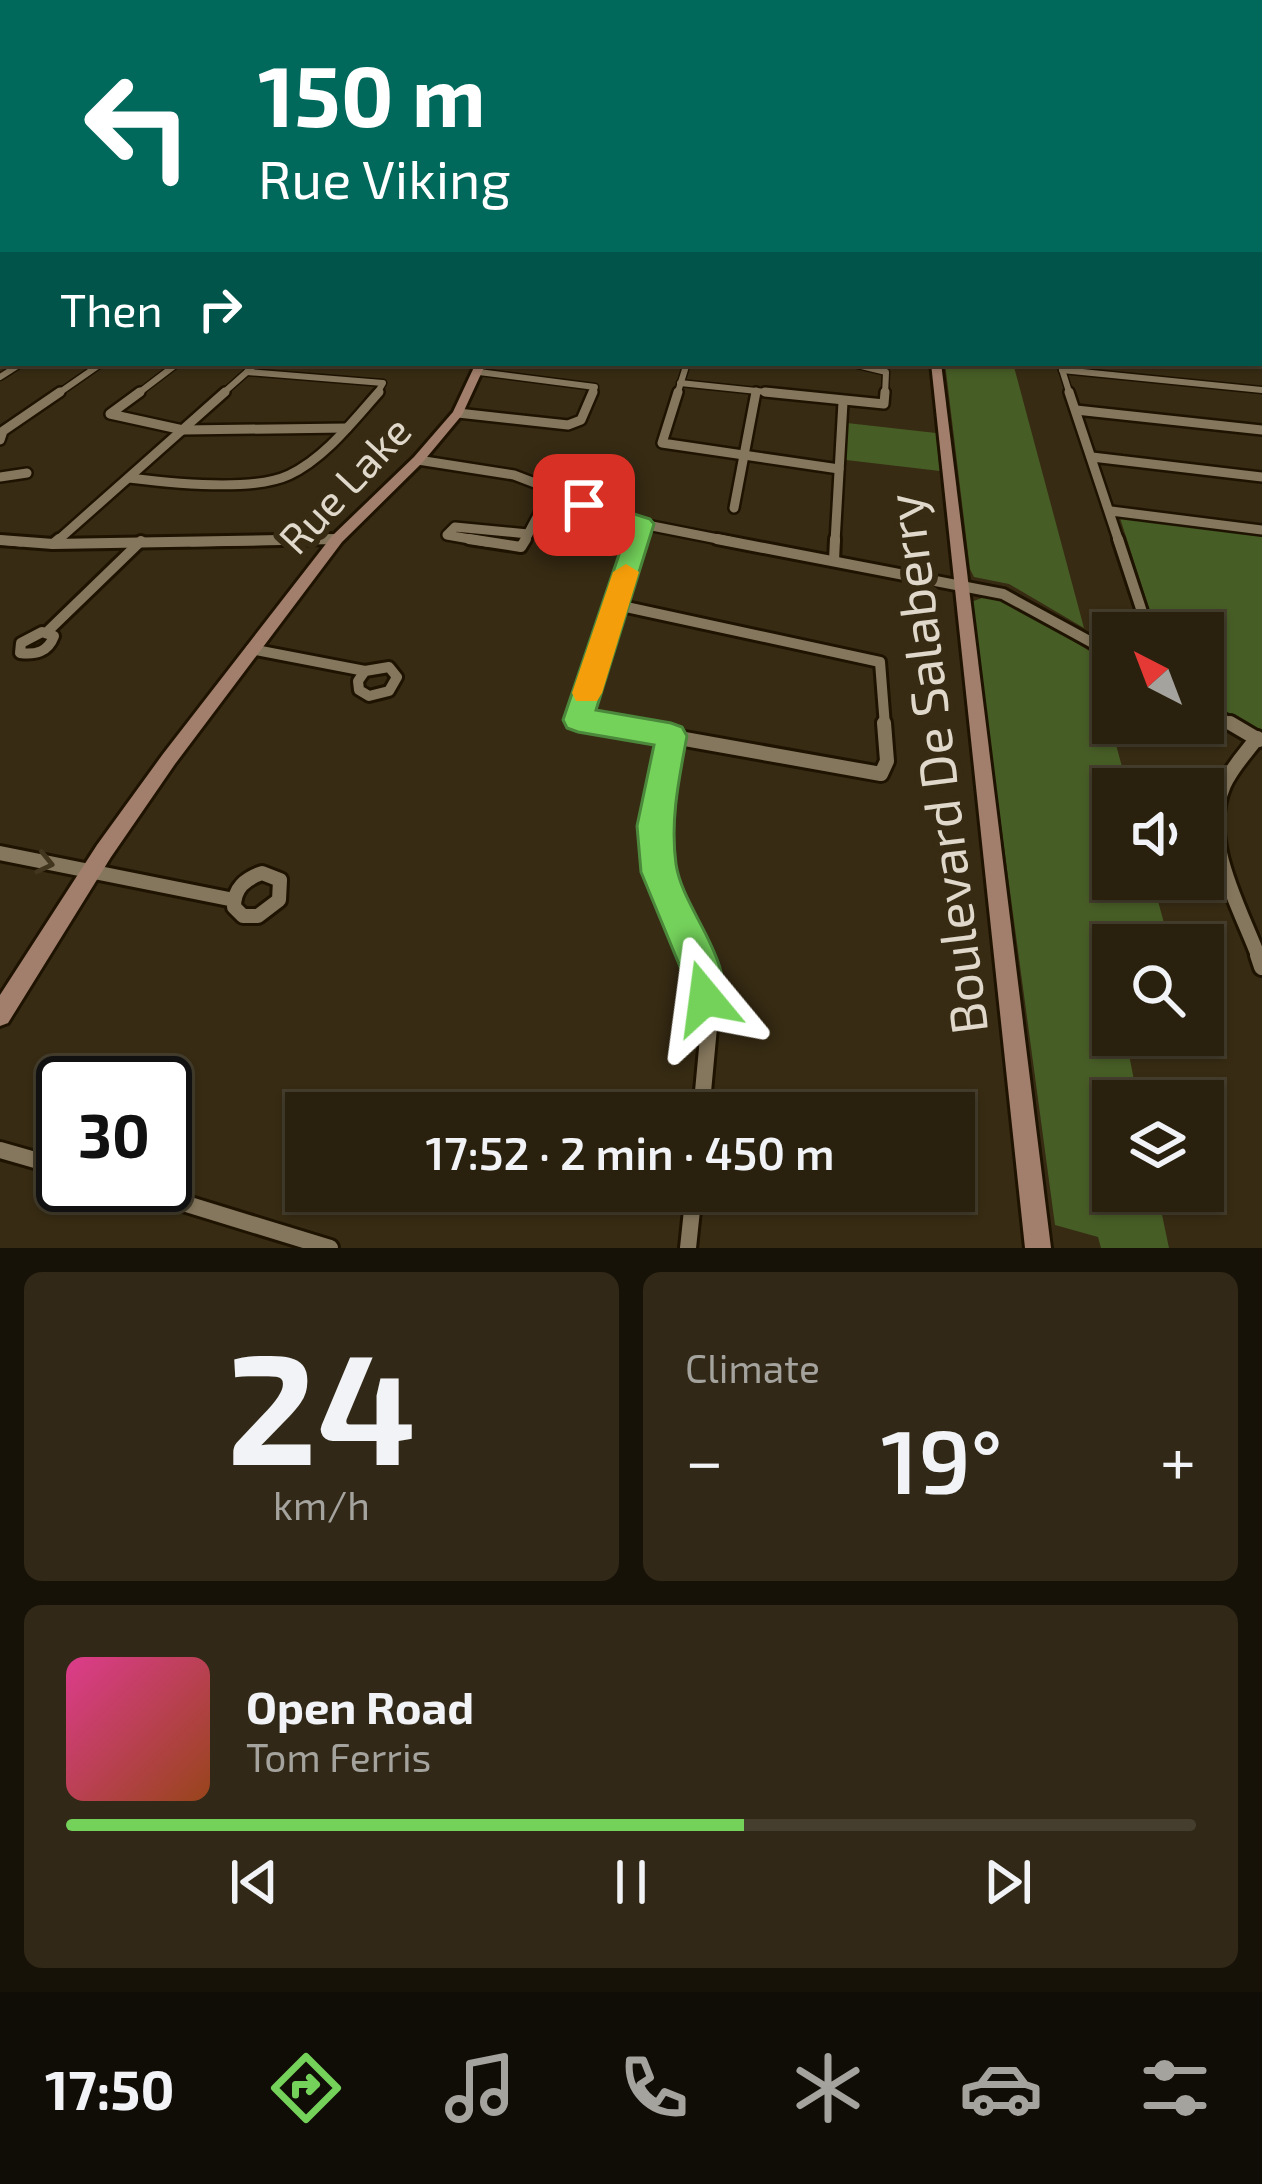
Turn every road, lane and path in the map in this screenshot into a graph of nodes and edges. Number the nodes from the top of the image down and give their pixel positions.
1 (97, 366) edge
2 (174, 366) edge
3 (254, 366) edge
4 (686, 366) edge
5 (861, 366) edge
6 (936, 366) edge
7 (1061, 367) edge
8 (480, 368) edge
9 (247, 372) junction
10 (680, 383) junction
11 (1262, 390) edge
12 (756, 392) junction
13 (843, 402) junction
14 (1076, 410) junction
15 (458, 413) junction
16 (346, 428) junction
17 (183, 430) junction
18 (1262, 430) edge
19 (1, 435) edge
20 (744, 457) junction
21 (1092, 457) junction
22 (418, 460) junction
23 (839, 469) junction
24 (27, 472) dead end
25 (1262, 476) edge
26 (0, 477) edge
27 (129, 478) junction
28 (551, 491) junction
29 (734, 508) dead end
30 (1111, 512) junction
31 (642, 524) junction
32 (1262, 530) edge
33 (529, 534) junction
34 (337, 539) junction
35 (0, 540) edge
36 (141, 541) junction
37 (53, 544) junction
38 (834, 561) junction
39 (962, 585) junction
40 (617, 604) junction
41 (1142, 612) edge
42 (47, 632) dead end
43 (1092, 642) edge
44 (251, 649) junction
45 (365, 671) dead end
46 (1224, 719) edge
47 (671, 736) junction
48 (1259, 740) edge
49 (0, 853) edge
50 (91, 873) junction
51 (233, 900) dead end
52 (1262, 967) edge
53 (0, 1015) edge
54 (703, 1092) edge
55 (0, 1150) edge
56 (36, 1160) edge
57 (192, 1205) edge
58 (692, 1212) edge
59 (1039, 1241) edge
60 (331, 1248) edge
61 (688, 1248) edge

1 - 19 street
2 - 17 street
3 - 9 street
4 - 10 street
5 - 13 street
6 - 39 street, Boulevard De Salaberry
7 - 11 street
7 - 14 street
8 - 15 street, Rue Lake
8 - 15 street
9 - 16 street
9 - 17 street
10 - 12 street
10 - 20 street
12 - 13 street
12 - 20 street
13 - 23 street
14 - 18 street
14 - 21 street
15 - 22 street, Rue Lake
16 - 17 street
16 - 27 street
17 - 27 street
20 - 23 street
20 - 29 street
21 - 25 street
21 - 30 street
22 - 28 street
22 - 34 street, Rue Lake
23 - 38 street
24 - 26 street
27 - 37 street
28 - 31 street
28 - 33 street
30 - 32 street
30 - 41 street
31 - 38 street
31 - 40 street
33 - 33 street
34 - 36 street
34 - 44 street, Rue Lake
35 - 37 street
36 - 37 street
36 - 42 street
38 - 39 street
39 - 43 street
39 - 59 street, Boulevard De Salaberry
40 - 47 street
40 - 47 street
44 - 45 street
44 - 50 street, Rue Lake
46 - 48 street
47 - 54 street
48 - 52 street
49 -> 50 street
50 - 51 street
50 - 53 street, Rue Lake
55 - 56 street
57 - 60 street
58 - 61 street

